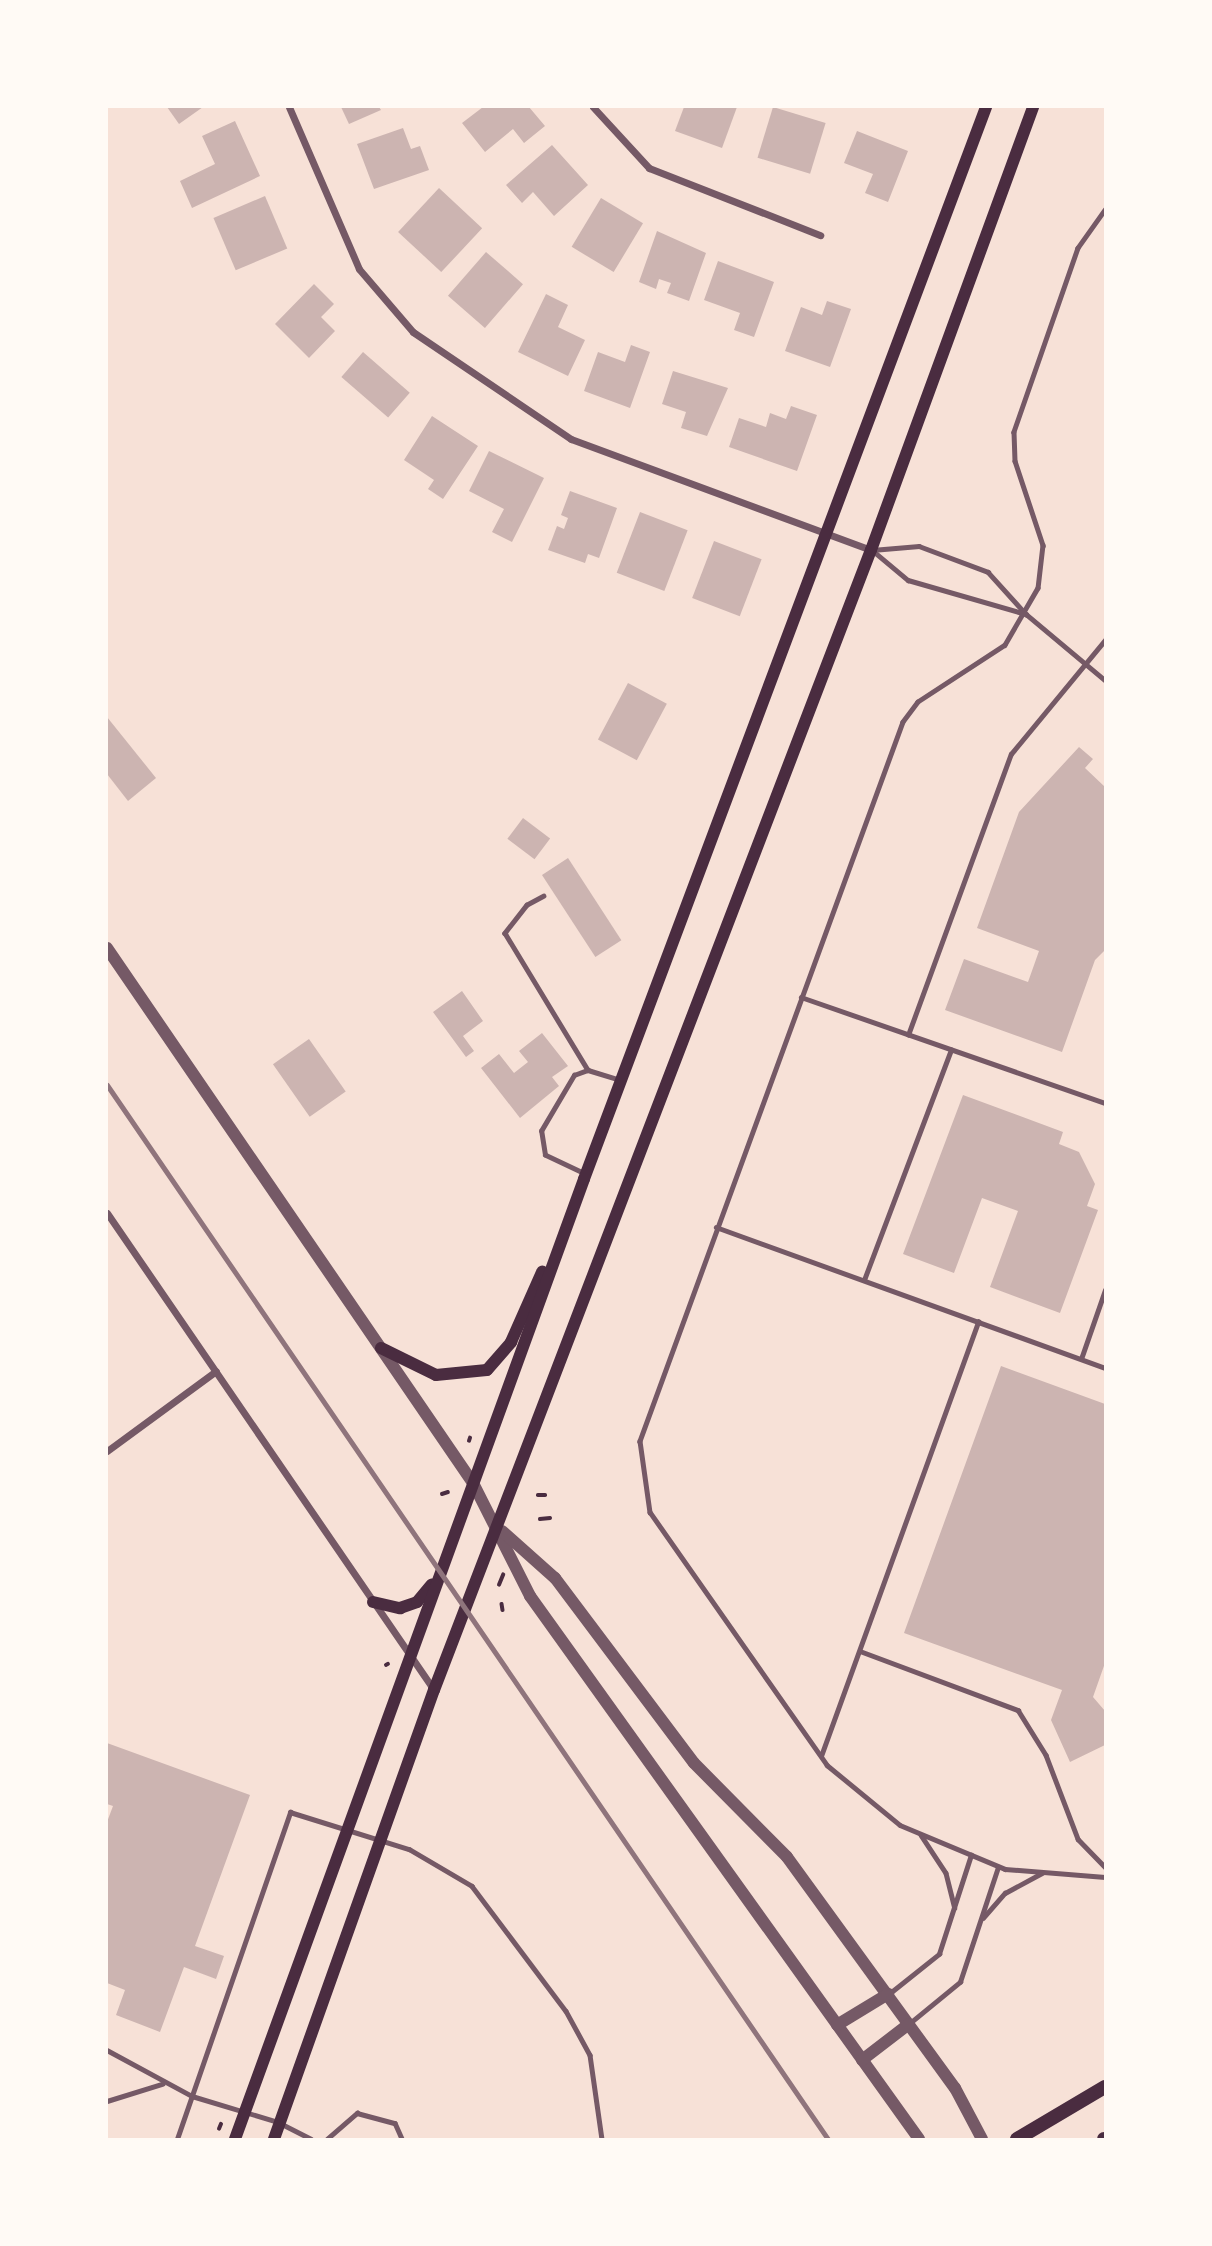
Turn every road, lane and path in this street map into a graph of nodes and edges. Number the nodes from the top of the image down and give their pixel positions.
1 (289, 107) edge
2 (593, 107) edge
3 (986, 107) edge
4 (1033, 107) edge
5 (1105, 210) edge
6 (820, 235) dead end
7 (830, 535) junction
8 (871, 550) junction
9 (1026, 614) junction
10 (1105, 640) edge
11 (1086, 662) junction
12 (1105, 681) edge
13 (544, 897) dead end
14 (107, 948) edge
15 (801, 997) junction
16 (908, 1035) junction
17 (951, 1050) junction
18 (588, 1070) junction
19 (621, 1080) junction
20 (1105, 1103) edge
21 (585, 1177) junction
22 (107, 1213) edge
23 (716, 1227) junction
24 (864, 1280) junction
25 (1105, 1290) edge
26 (978, 1322) junction
27 (381, 1348) junction
28 (1080, 1359) junction
29 (1105, 1368) edge
30 (216, 1371) junction
31 (107, 1451) edge
32 (473, 1483) junction
33 (448, 1492) dead end
34 (442, 1494) dead end
35 (538, 1495) dead end
36 (545, 1495) dead end
37 (550, 1518) dead end
38 (540, 1519) dead end
39 (500, 1529) junction
40 (441, 1573) junction
41 (503, 1575) dead end
42 (497, 1580) dead end
43 (373, 1602) junction
44 (502, 1604) dead end
45 (503, 1610) dead end
46 (860, 1651) junction
47 (408, 1656) junction
48 (434, 1690) junction
49 (821, 1757) junction
50 (344, 1830) junction
51 (920, 1834) junction
52 (381, 1840) junction
53 (971, 1855) junction
54 (998, 1867) junction
55 (1105, 1867) edge
56 (1043, 1872) junction
57 (1105, 1877) edge
58 (955, 1909) junction
59 (980, 1921) junction
60 (888, 1994) junction
61 (909, 2024) junction
62 (837, 2025) junction
63 (107, 2050) edge
64 (863, 2060) junction
65 (163, 2083) junction
66 (1105, 2087) edge
67 (192, 2096) junction
68 (107, 2101) edge
69 (241, 2110) junction
70 (278, 2122) junction
71 (177, 2139) edge
72 (235, 2139) edge
73 (274, 2139) edge
74 (311, 2139) edge
75 (327, 2139) edge
76 (402, 2139) edge
77 (602, 2139) edge
78 (919, 2139) edge
79 (982, 2139) edge
80 (1017, 2139) edge

1 - 7 street
2 - 6 street
3 - 7 main road
4 - 8 main road
5 - 9 lane
7 - 8 street
7 - 19 main road
8 - 9 lane
8 - 9 lane
8 - 39 main road
9 - 11 lane
9 - 15 lane
10 - 11 lane
11 - 12 lane
11 - 16 lane
13 - 18 lane
14 - 27 street
15 - 16 lane
15 - 23 lane
16 - 17 lane
17 - 20 lane
17 - 24 lane
18 - 19 lane
18 - 21 lane
19 - 21 main road
21 - 27 main road
21 - 32 main road
22 - 30 street
23 - 24 lane
23 - 49 lane
24 - 26 lane
25 - 28 lane
26 - 28 lane
26 - 46 lane
27 - 32 street
28 - 29 lane
30 - 31 street
30 - 43 street
32 - 39 street
32 - 40 main road
33 - 34 path
35 - 36 path
37 - 38 path
39 - 48 main road
39 - 60 street
39 - 62 street
40 - 43 main road
40 - 47 main road
41 - 42 path
43 - 47 street
44 - 45 path
46 - 49 lane
46 - 55 lane
47 - 48 street
47 - 50 main road
48 - 52 main road
49 - 51 lane
50 - 52 lane
50 - 67 lane
50 - 69 main road
51 - 53 lane
51 - 58 lane
52 - 70 main road
52 - 77 lane
53 - 54 lane
53 - 58 lane
54 - 56 lane
54 - 59 lane
56 - 57 lane
56 - 59 lane
58 - 60 lane
59 - 61 lane
60 - 61 street
60 - 62 street
61 - 64 street
61 - 79 street
62 - 64 street
63 - 65 lane
64 - 78 street
65 - 67 lane
65 - 68 lane
66 - 80 main road
67 - 69 lane
67 - 71 lane
69 - 70 lane
69 - 72 main road
70 - 73 main road
70 - 74 lane
75 - 76 lane

